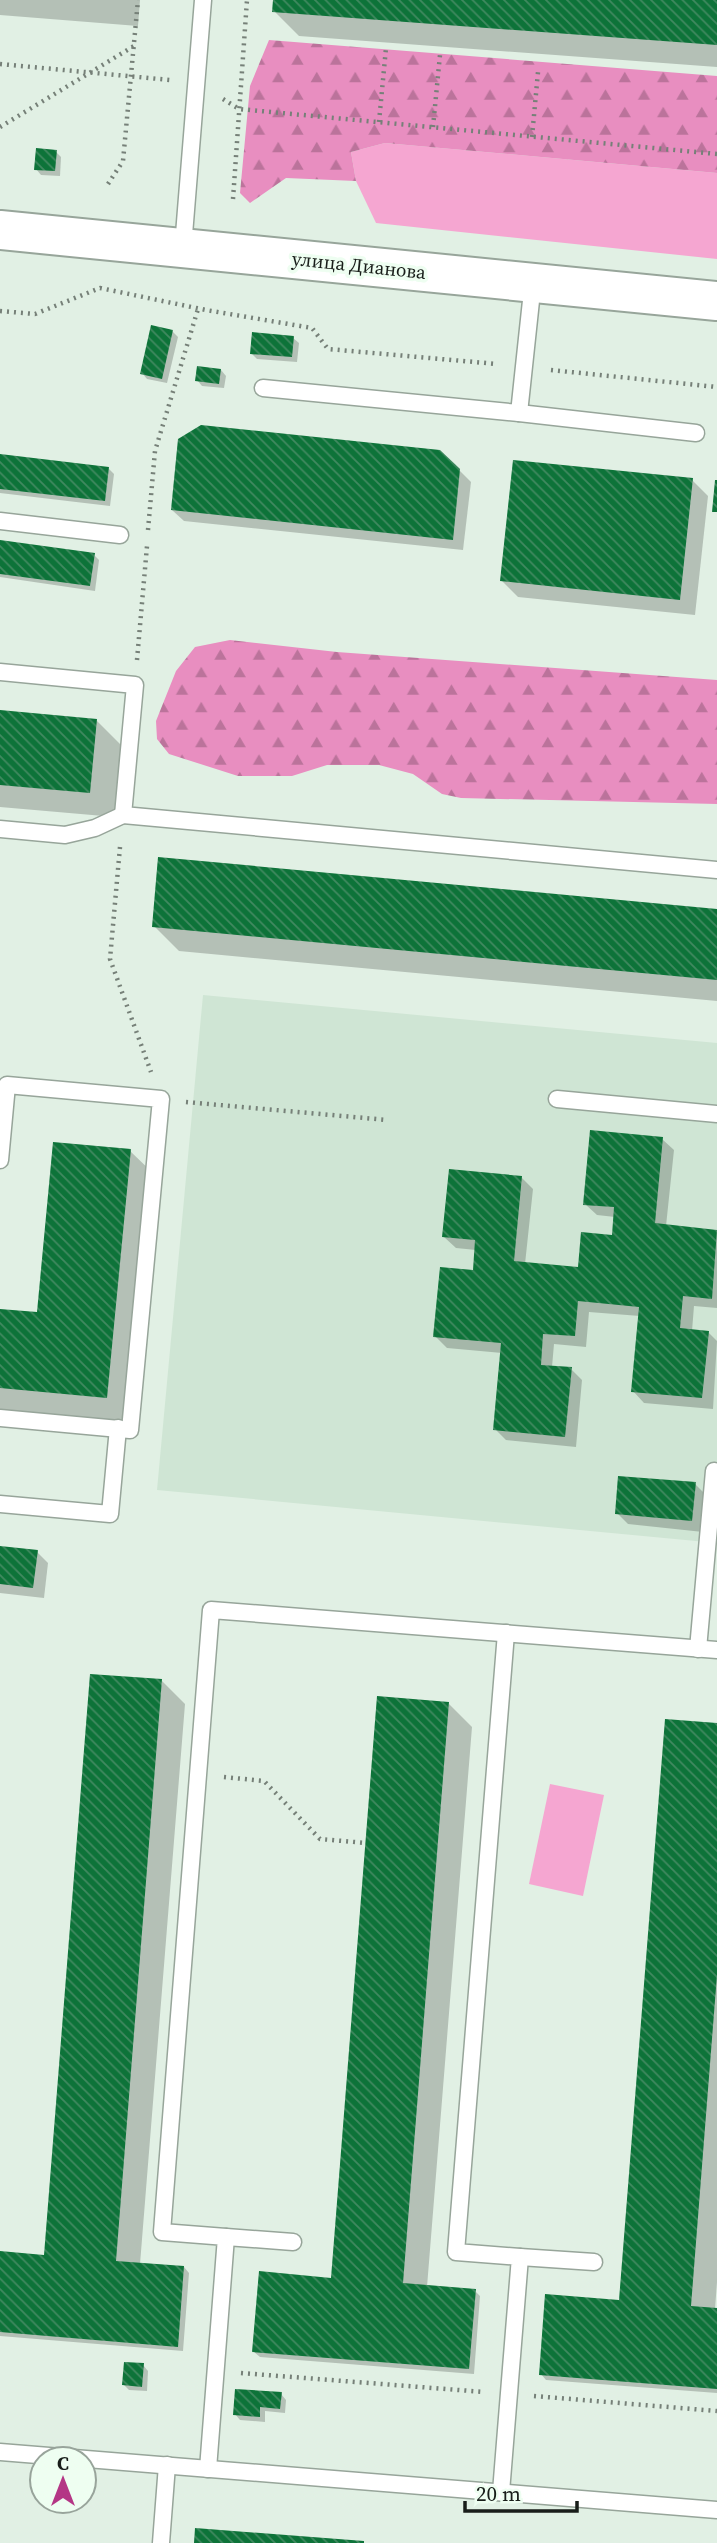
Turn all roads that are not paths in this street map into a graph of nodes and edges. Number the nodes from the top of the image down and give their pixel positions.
1 (203, 0) edge
2 (0, 230) edge
3 (183, 247) junction
4 (533, 282) junction
5 (717, 301) edge
6 (262, 388) dead end
7 (519, 413) junction
8 (696, 433) dead end
9 (0, 521) edge
10 (120, 535) dead end
11 (0, 672) edge
12 (123, 815) junction
13 (0, 830) edge
14 (717, 870) edge
15 (557, 1099) dead end
16 (717, 1114) edge
17 (0, 1160) edge
18 (0, 1418) edge
19 (118, 1429) junction
20 (714, 1471) dead end
21 (0, 1504) edge
22 (506, 1633) junction
23 (698, 1649) junction
24 (717, 1650) edge
25 (226, 2237) junction
26 (293, 2242) dead end
27 (520, 2257) junction
28 (593, 2263) dead end
29 (0, 2452) edge
30 (167, 2465) junction
31 (208, 2469) junction
32 (501, 2492) junction
33 (717, 2510) edge
34 (161, 2543) edge

1 - 3 lane
2 - 3 main road, улица Дианова
3 - 4 main road, улица Дианова
4 - 5 main road, улица Дианова
4 - 7 lane
6 - 7 lane
7 - 8 lane
9 - 10 lane
11 - 12 lane
12 - 13 lane
12 - 14 lane
15 - 16 lane
17 - 19 lane
18 - 19 lane
19 - 21 lane
20 - 23 lane
22 - 23 lane
22 - 25 lane
22 - 27 lane
23 - 24 lane
25 - 26 lane
25 - 31 lane
27 - 28 lane
27 - 32 lane
29 - 30 lane
30 - 31 lane
30 - 34 lane
31 - 32 lane
32 - 33 lane

